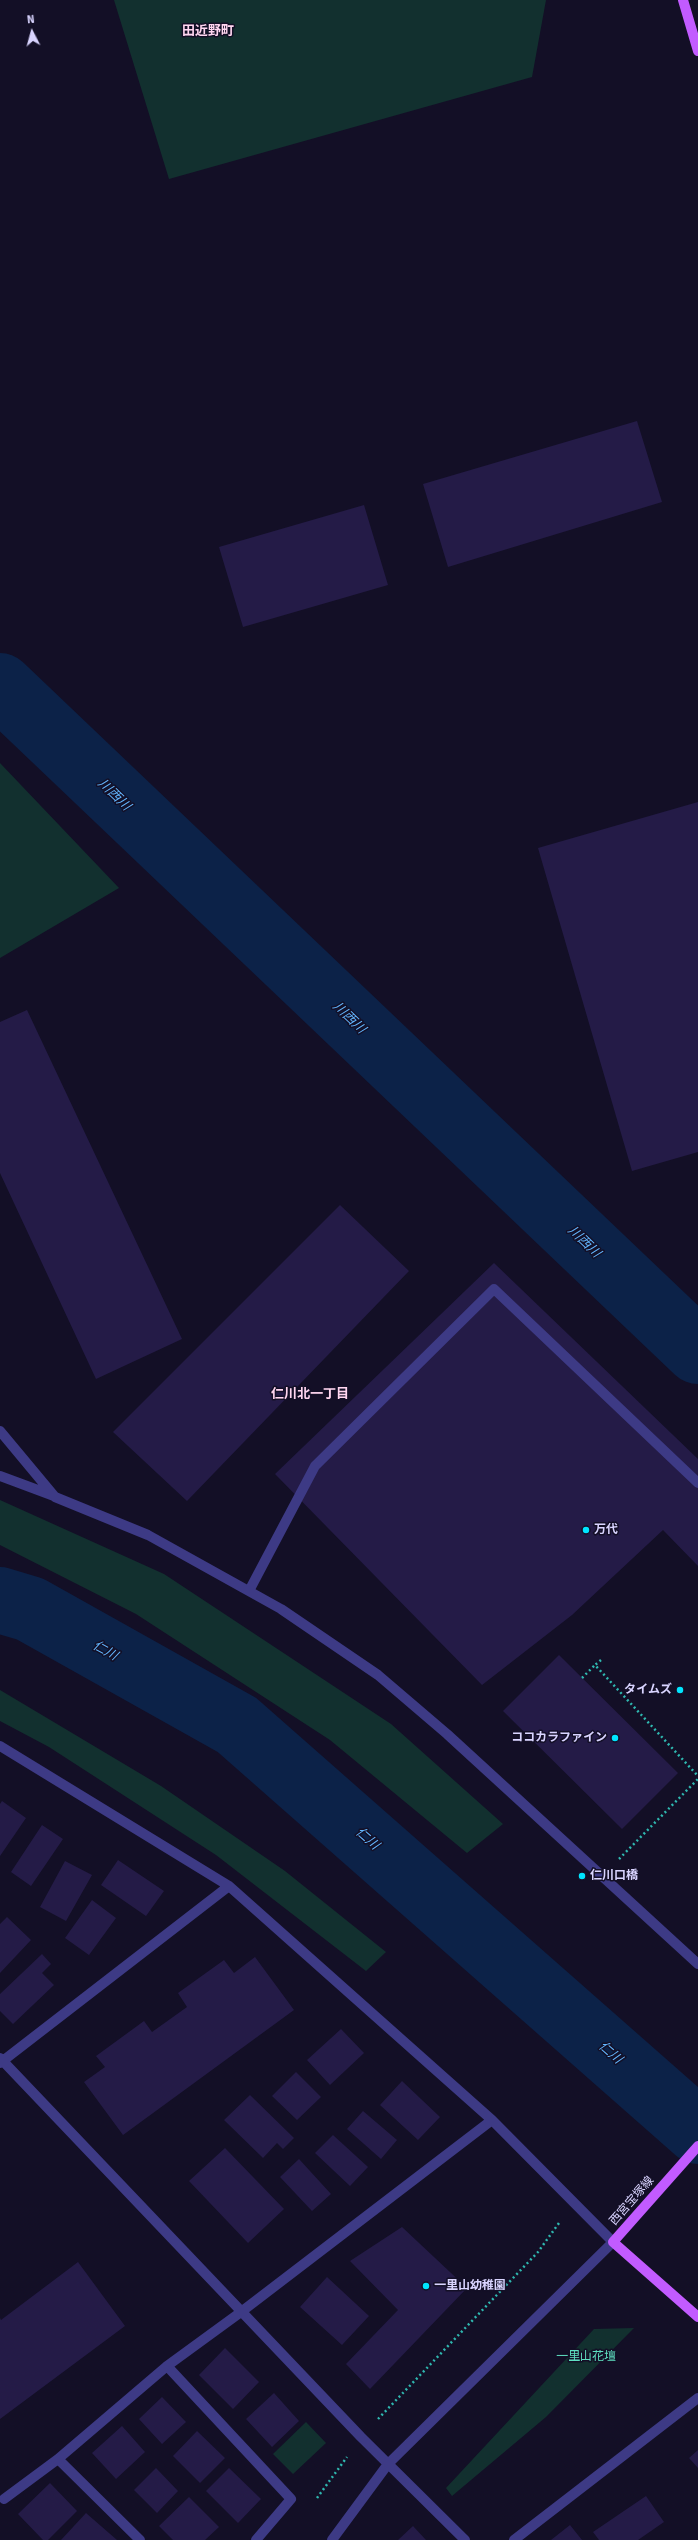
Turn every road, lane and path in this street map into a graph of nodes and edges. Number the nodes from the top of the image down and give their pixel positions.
1 (683, 0) edge
2 (698, 51) edge
3 (0, 1431) edge
4 (0, 1476) edge
5 (698, 1483) edge
6 (55, 1497) junction
7 (249, 1591) junction
8 (601, 1660) dead end
9 (595, 1665) junction
10 (582, 1678) dead end
11 (0, 1746) edge
12 (698, 1777) edge
13 (602, 1876) junction
14 (229, 1886) junction
15 (698, 1964) edge
16 (1, 2061) edge
17 (492, 2120) junction
18 (698, 2146) edge
19 (576, 2205) junction
20 (613, 2242) junction
21 (241, 2312) junction
22 (698, 2317) edge
23 (167, 2366) junction
24 (698, 2398) edge
25 (362, 2437) junction
26 (58, 2459) junction
27 (388, 2464) junction
28 (4, 2499) dead end
29 (314, 2501) dead end
30 (140, 2540) edge
31 (256, 2540) edge
32 (332, 2540) edge
33 (466, 2540) edge
34 (514, 2540) edge

1 - 2 main road
3 - 6 street
4 - 6 street
5 - 7 street
6 - 7 street
7 - 13 street
8 - 9 path
9 - 10 path
9 - 12 path
11 - 14 street
12 - 13 path
13 - 15 street
14 - 16 street
14 - 17 street
16 - 21 street
17 - 19 street
17 - 21 street
18 - 20 main road, 西宮宝塚線
19 - 20 street
19 - 25 path
20 - 22 main road, 西宮宝塚線
20 - 27 street
21 - 23 street
21 - 25 street
23 - 26 street
23 - 31 street
24 - 34 street
25 - 27 street
25 - 29 path
26 - 28 street
26 - 30 street
27 - 32 street
27 - 33 street

